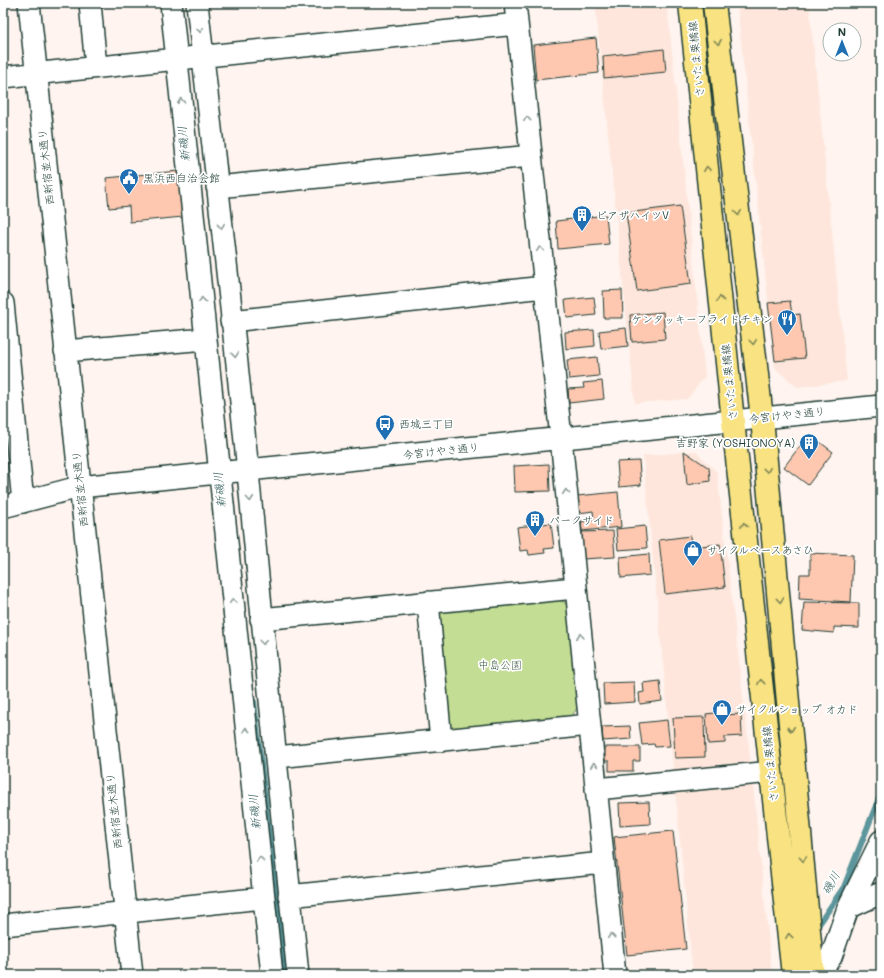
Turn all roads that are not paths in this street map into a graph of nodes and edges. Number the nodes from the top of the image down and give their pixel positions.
1 (29, 3) edge
2 (90, 3) edge
3 (171, 3) edge
4 (197, 3) edge
5 (515, 3) edge
6 (690, 3) edge
7 (714, 3) edge
8 (517, 24) junction
9 (203, 57) junction
10 (177, 60) junction
11 (96, 67) junction
12 (36, 73) junction
13 (3, 77) edge
14 (530, 156) junction
15 (217, 187) junction
16 (544, 288) junction
17 (3, 303) edge
18 (231, 320) junction
19 (206, 339) junction
20 (65, 351) junction
21 (881, 406) edge
22 (762, 418) junction
23 (732, 421) junction
24 (561, 438) junction
25 (247, 470) junction
26 (220, 473) junction
27 (79, 487) junction
28 (23, 502) junction
29 (3, 507) edge
30 (575, 588) junction
31 (428, 602) junction
32 (261, 619) junction
33 (589, 725) junction
34 (441, 741) junction
35 (277, 757) junction
36 (771, 772) junction
37 (596, 789) junction
38 (881, 841) edge
39 (603, 863) junction
40 (881, 893) edge
41 (289, 896) junction
42 (264, 898) junction
43 (848, 908) junction
44 (125, 913) junction
45 (3, 925) edge
46 (132, 975) edge
47 (272, 975) edge
48 (298, 975) edge
49 (615, 975) edge
50 (793, 975) edge
51 (813, 975) edge
52 (818, 975) edge

1 - 12 street, 西新宿並木通り
2 - 11 street
3 - 10 street
4 -> 9 street
5 - 8 street
23 -> 6 main road, さいたま栗橋線
7 -> 22 main road
8 - 9 street
14 -> 8 street
9 - 10 street
9 - 15 street
10 - 11 street
19 -> 10 street
11 - 12 street
12 - 13 street
12 - 20 street, 西新宿並木通り
14 - 15 street
16 -> 14 street
15 -> 18 street
16 - 18 street
16 - 24 street
17 - 28 street
18 -> 25 street
19 - 20 street
19 - 26 street
20 - 27 street, 西新宿並木通り
21 - 22 street, 今宮けやき通り
22 - 23 street, 今宮けやき通り
22 -> 51 main road
23 - 24 street, 今宮けやき通り
36 -> 23 main road, さいたま栗橋線
24 - 25 street, 今宮けやき通り
30 -> 24 street
25 - 26 street, 今宮けやき通り
25 -> 32 street
26 - 27 street, 今宮けやき通り
42 -> 26 street
27 - 28 street, 今宮けやき通り
27 - 44 street, 西新宿並木通り
28 - 29 street, 今宮けやき通り
30 - 31 street
33 -> 30 street
31 - 32 street
31 - 34 street
32 -> 35 street
33 - 34 street
37 -> 33 street
34 - 35 street
35 - 41 street
36 - 37 street
50 -> 36 main road, さいたま栗橋線
37 - 39 street
38 - 43 street
39 - 41 street
49 -> 39 street
40 - 43 street
41 - 48 street
42 - 44 street
42 - 47 street
43 - 52 street
44 - 45 street
44 - 46 street, 西新宿並木通り

